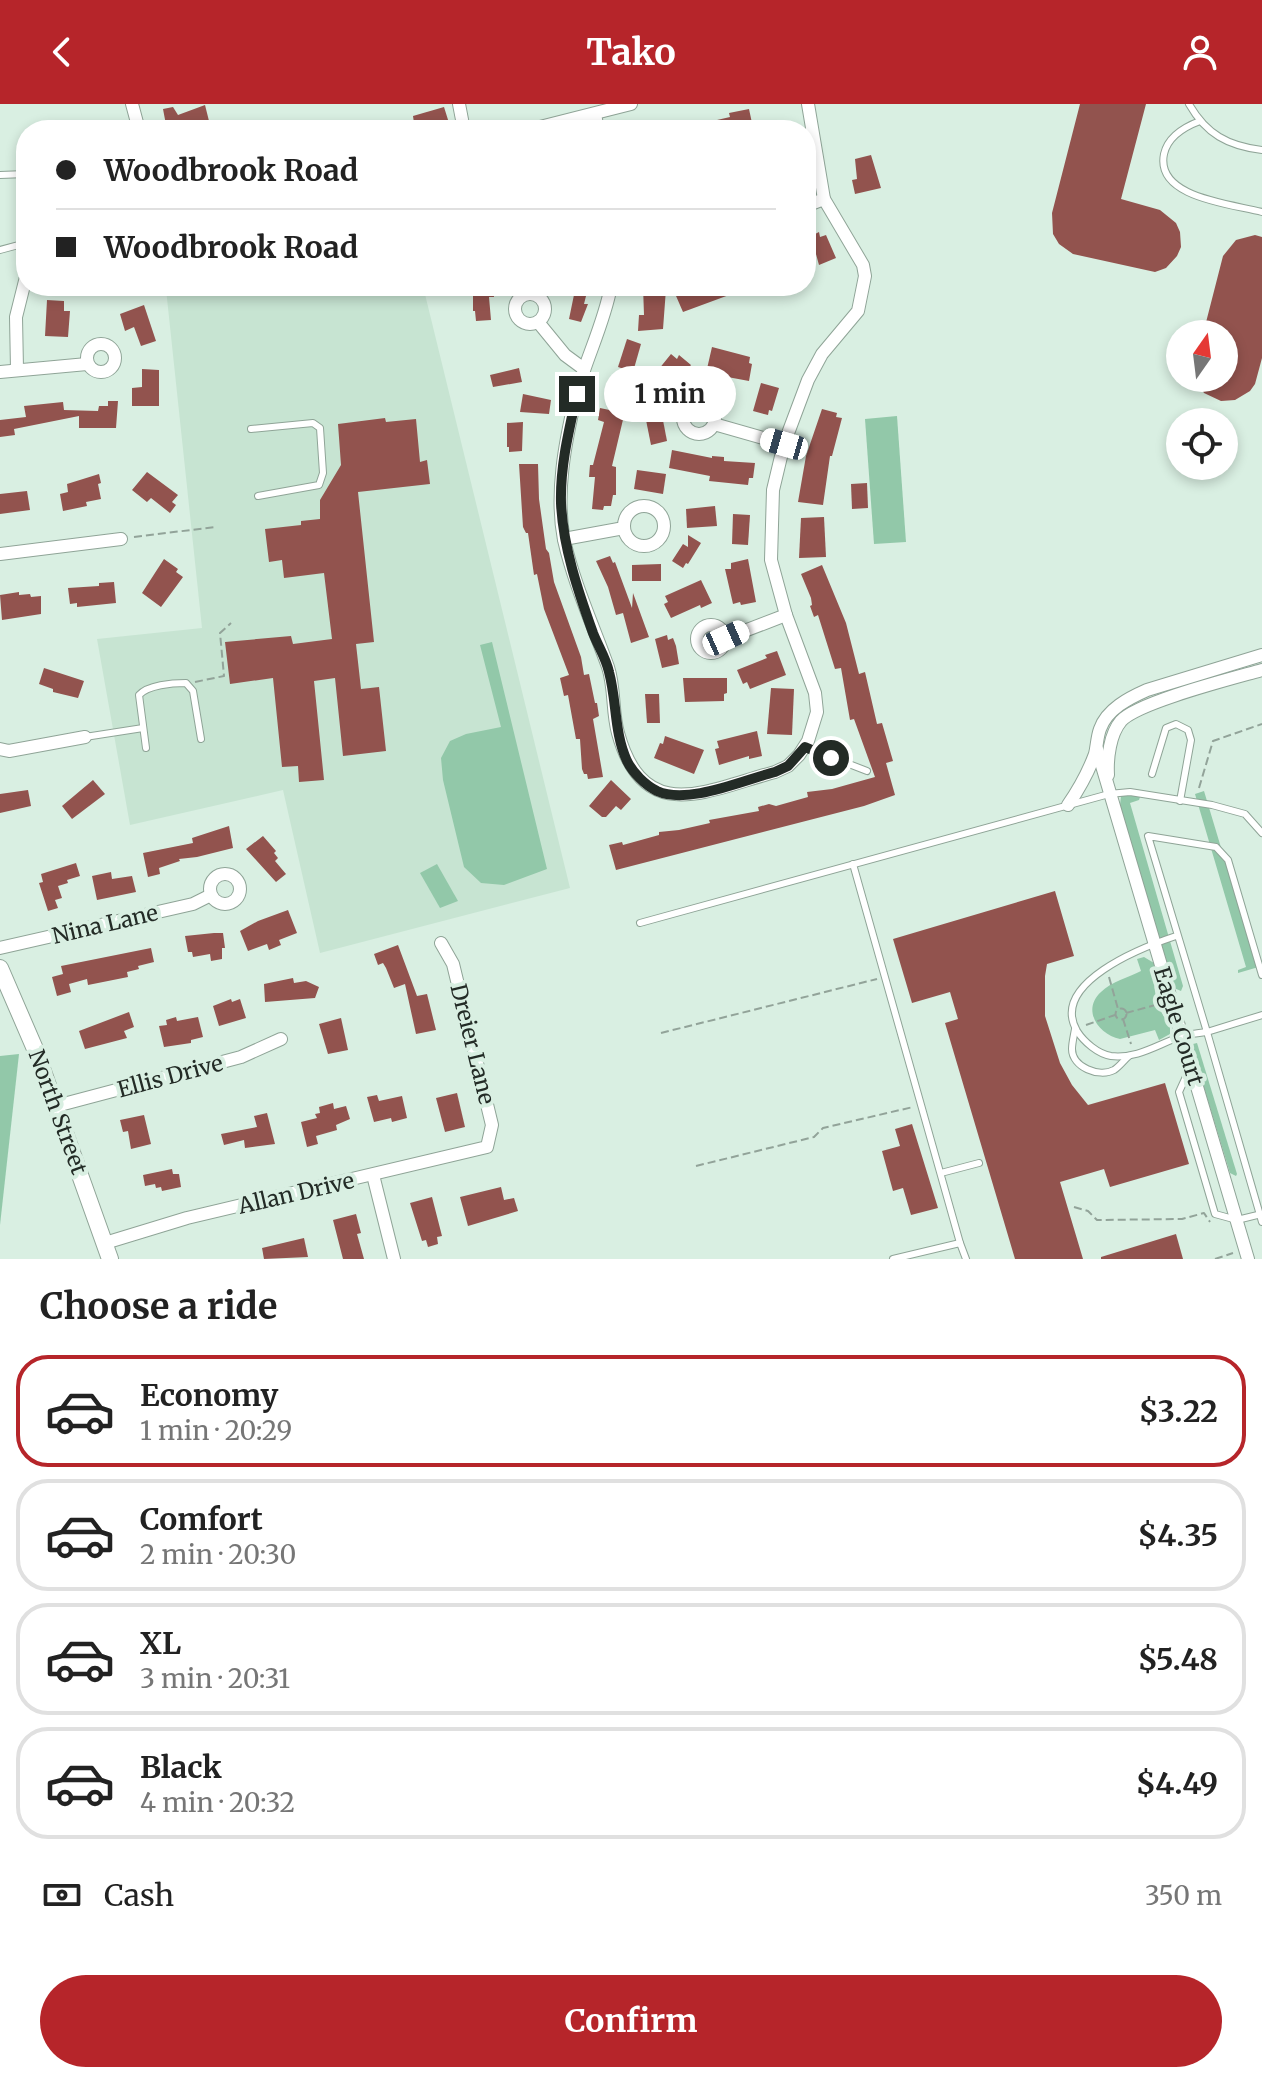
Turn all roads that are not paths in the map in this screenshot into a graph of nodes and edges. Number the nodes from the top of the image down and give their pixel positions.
1 (631, 104) edge
2 (1189, 104) edge
3 (595, 114) junction
4 (570, 120) edge
5 (596, 120) edge
6 (1200, 121) junction
7 (1262, 150) edge
8 (816, 152) edge
9 (824, 199) junction
10 (816, 202) edge
11 (1262, 212) edge
12 (21, 296) edge
13 (609, 296) edge
14 (538, 322) dead end
15 (87, 364) dead end
16 (17, 369) junction
17 (584, 369) junction
18 (0, 372) edge
19 (714, 424) dead end
20 (251, 429) dead end
21 (784, 444) junction
22 (258, 496) dead end
23 (624, 528) dead end
24 (121, 539) road end
25 (564, 539) junction
26 (0, 554) edge
27 (786, 615) junction
28 (726, 638) dead end
29 (1262, 655) edge
30 (1262, 670) edge
31 (143, 728) junction
32 (85, 737) joint
33 (201, 739) dead end
34 (805, 747) junction
35 (146, 748) dead end
36 (1097, 749) junction
37 (3, 752) edge
38 (867, 771) dead end
39 (1152, 774) dead end
40 (1109, 794) junction
41 (1180, 801) junction
42 (1068, 805) junction
43 (1262, 833) edge
44 (853, 864) junction
45 (209, 896) dead end
46 (640, 923) dead end
47 (1176, 936) junction
48 (441, 943) dead end
49 (1154, 943) junction
50 (0, 948) edge
51 (0, 968) edge
52 (1262, 975) edge
53 (1262, 1015) edge
54 (1075, 1029) junction
55 (1207, 1032) junction
56 (1181, 1037) junction
57 (281, 1039) dead end
58 (1131, 1056) junction
59 (1191, 1067) junction
60 (56, 1106) junction
61 (487, 1147) joint
62 (979, 1163) dead end
63 (941, 1173) junction
64 (373, 1175) junction
65 (1261, 1217) edge
66 (1237, 1220) junction
67 (960, 1243) junction
68 (108, 1251) edge
69 (1247, 1254) edge
70 (394, 1259) edge
71 (893, 1259) edge
72 (966, 1259) edge

1 - 3 street
2 - 6 lane
3 - 4 street
3 - 5 street
6 - 7 lane
6 - 11 lane
8 - 9 street
9 - 10 street
9 - 21 street
12 - 16 street
13 - 17 street
14 - 17 street
15 - 16 street
16 - 18 street
17 - 25 street
19 - 21 street
20 - 22 lane
21 - 27 street
23 - 25 street
24 - 26 street
25 - 34 street
27 - 28 street
27 - 34 street
29 - 36 street
30 - 40 street, Eagle Court
31 - 32 lane
31 - 33 lane
31 - 35 lane
32 - 37 street
34 - 38 lane
36 - 40 street, Eagle Court
36 - 42 street
39 - 41 lane
40 - 41 lane
40 - 42 lane
40 - 49 street, Eagle Court
41 - 43 lane
42 - 44 lane
44 - 46 lane
44 - 63 lane
45 - 50 street, Nina Lane
47 - 49 lane
47 - 52 lane
47 - 55 lane
48 - 61 street, Dreier Lane
49 - 54 lane
49 - 56 street, Eagle Court
51 - 60 main road, North Street
53 - 55 lane
54 - 58 lane
54 - 58 lane
55 - 56 lane
55 - 65 lane
56 - 58 lane
56 - 59 street, Eagle Court
57 - 60 street, Ellis Drive
59 - 66 street, Eagle Court
59 - 66 lane
60 - 68 main road, North Street
61 - 64 street, Allan Drive
62 - 63 lane
63 - 67 lane
64 - 68 street, Allan Drive
64 - 70 street
65 - 66 lane
66 - 69 street, Eagle Court
67 - 71 lane
67 - 72 lane

